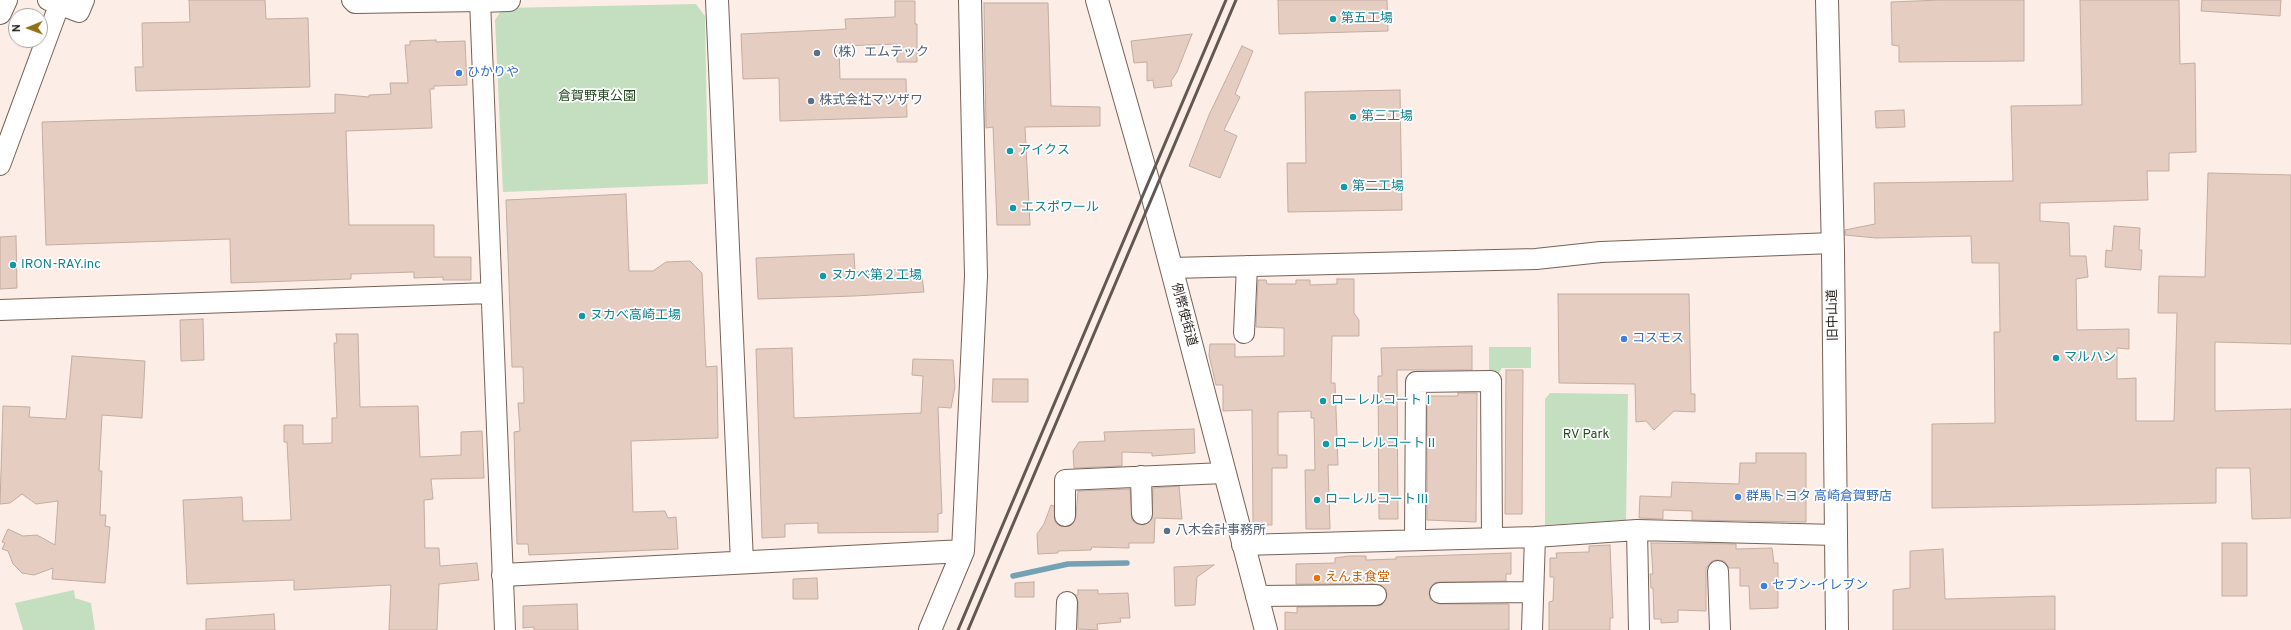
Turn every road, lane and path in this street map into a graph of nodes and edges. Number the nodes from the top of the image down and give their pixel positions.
1 (6, 0) edge
2 (84, 0) edge
3 (352, 0) edge
4 (480, 0) edge
5 (509, 0) edge
6 (717, 0) edge
7 (970, 0) edge
8 (1096, 0) edge
9 (1827, 0) edge
10 (56, 2) edge
11 (0, 13) edge
12 (0, 165) edge
13 (1833, 243) junction
14 (1247, 266) junction
15 (1171, 268) junction
16 (490, 293) junction
17 (0, 310) edge
18 (1244, 333) dead end
19 (1224, 473) junction
20 (1141, 476) junction
21 (1142, 514) dead end
22 (1065, 516) dead end
23 (1637, 530) junction
24 (1836, 535) junction
25 (1535, 537) junction
26 (1492, 538) junction
27 (1415, 540) junction
28 (1242, 545) junction
29 (964, 551) junction
30 (742, 562) junction
31 (1718, 571) dead end
32 (503, 575) junction
33 (1534, 592) junction
34 (1440, 593) dead end
35 (1376, 595) dead end
36 (1256, 596) junction
37 (1067, 602) dead end
38 (505, 630) edge
39 (930, 630) edge
40 (1066, 630) edge
41 (1266, 630) edge
42 (1532, 630) edge
43 (1639, 630) edge
44 (1720, 630) edge
45 (1837, 630) edge

1 - 11 main road
2 - 10 street
3 - 4 street
4 - 5 main road
4 - 16 street
6 - 30 main road
7 - 29 main road
8 - 15 main road, 例幣使街道
9 - 13 main road, 旧中山道
10 - 12 street
13 - 14 street
13 - 24 main road, 旧中山道
14 - 15 street
14 - 18 street
15 - 19 main road, 例幣使街道
16 - 17 street
16 - 32 street
19 - 20 street
19 - 28 main road, 例幣使街道
20 - 21 street
20 - 22 street
23 - 24 street
23 - 25 street
23 - 43 street
24 - 45 main road, 旧中山道
25 - 26 street
25 - 33 street
26 - 27 street
26 - 27 street
27 - 28 street
28 - 36 main road, 例幣使街道
29 - 30 main road
29 - 39 main road
30 - 32 main road
31 - 44 street
32 - 38 street
33 - 34 street
33 - 42 street
35 - 36 street
36 - 41 main road, 例幣使街道
37 - 40 street

